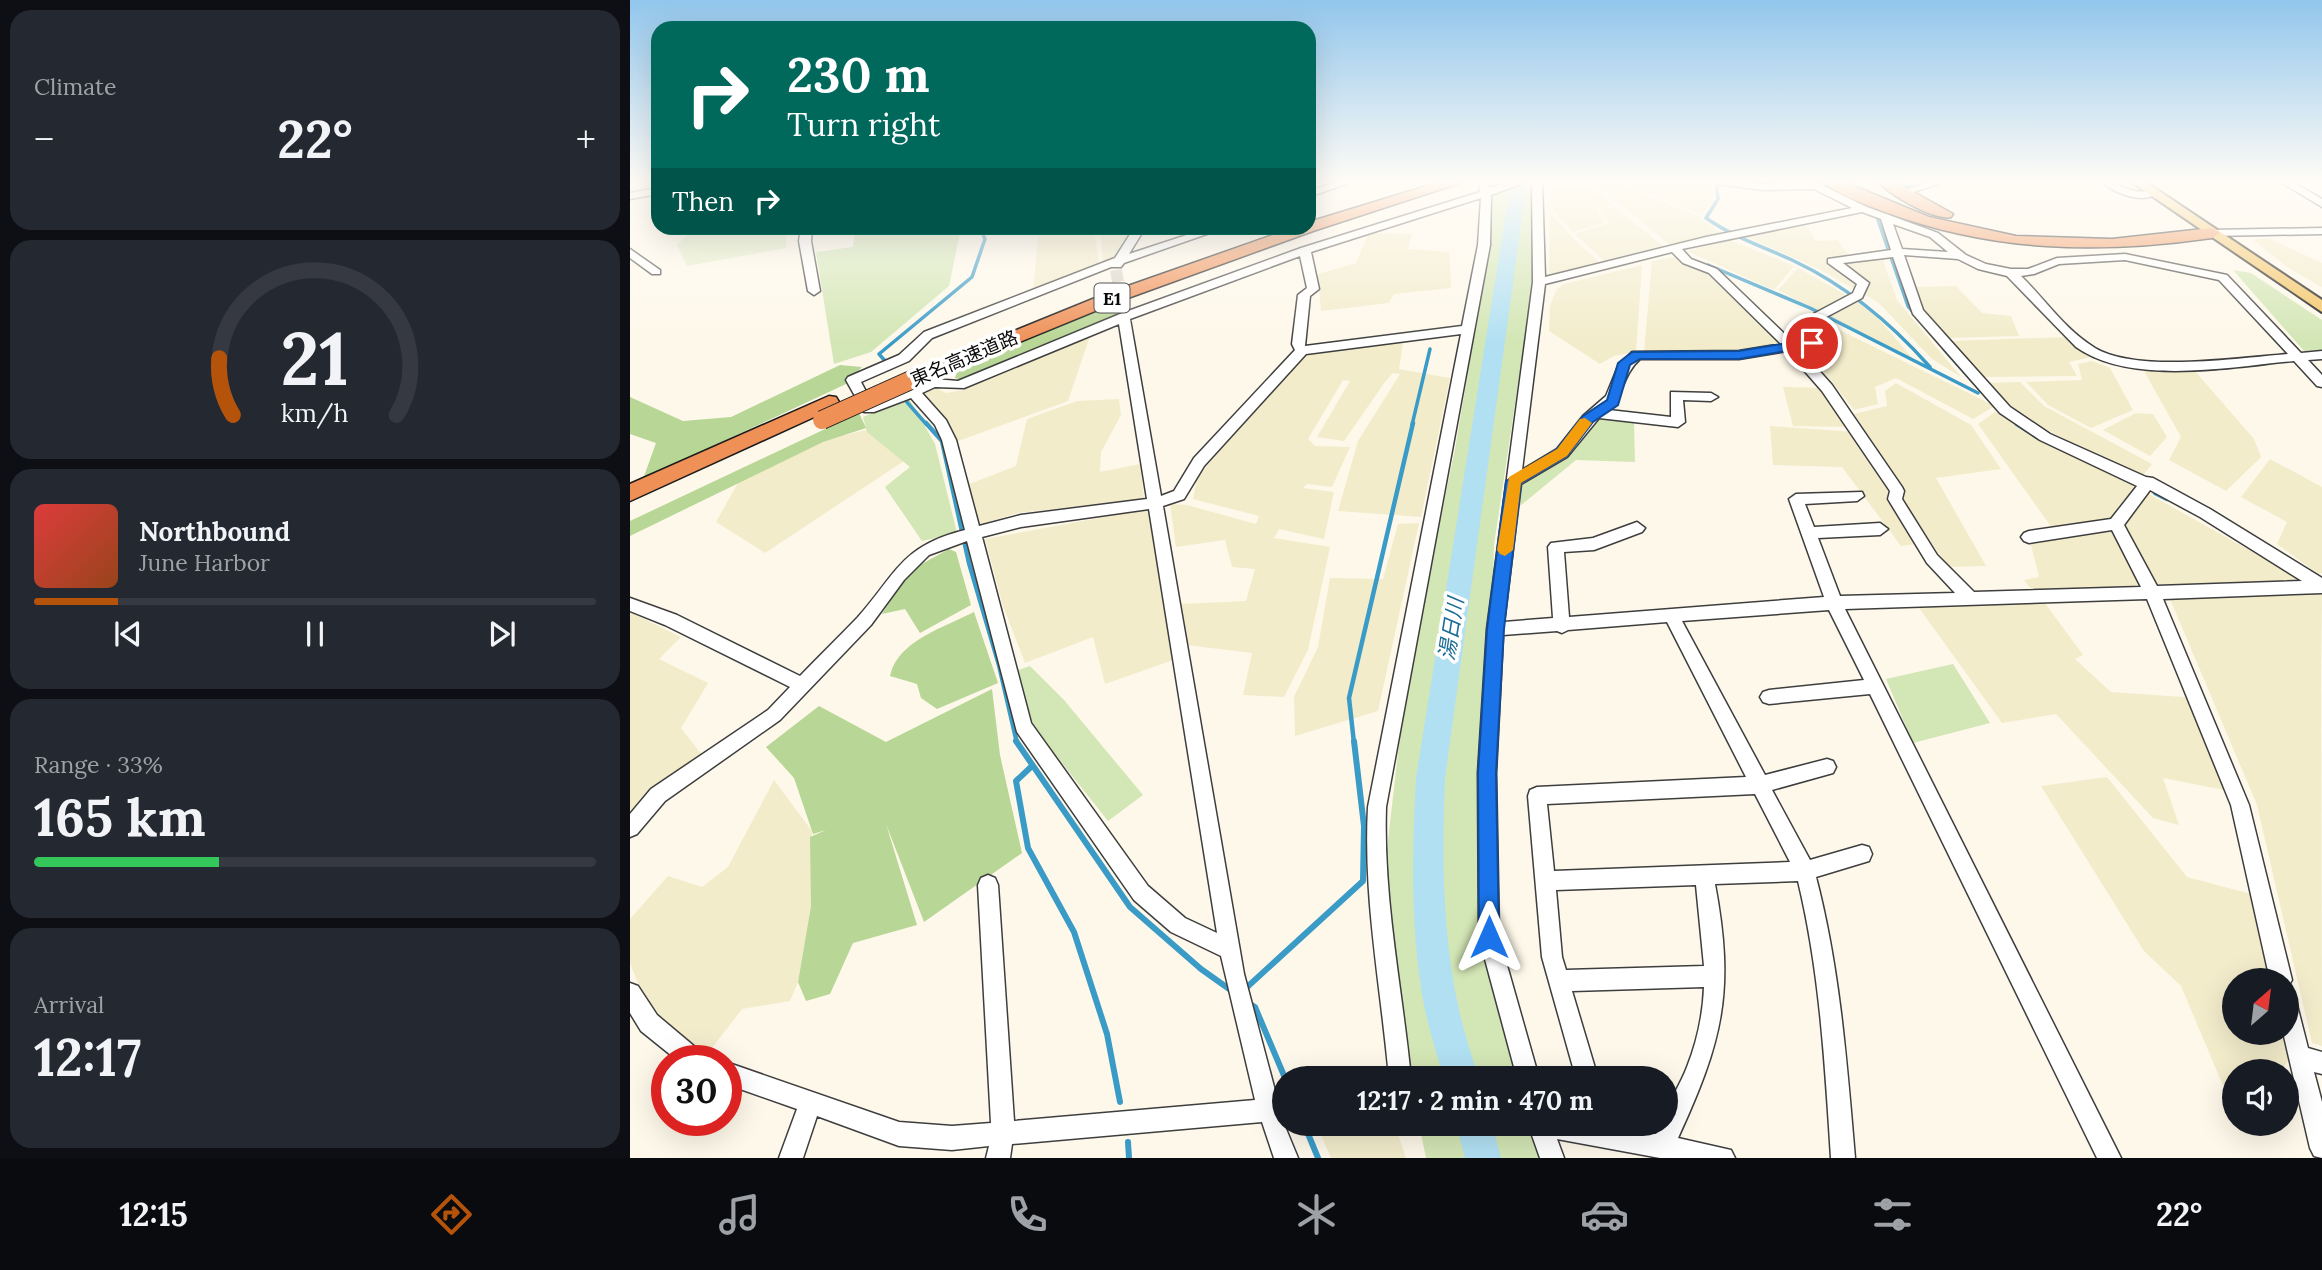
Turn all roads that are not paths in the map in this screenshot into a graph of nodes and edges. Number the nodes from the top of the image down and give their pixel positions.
1 (805, 235) edge
2 (1135, 235) edge
3 (1199, 235) edge
4 (1253, 235) edge
5 (1285, 235) edge
6 (1346, 235) edge
7 (1484, 235) edge
8 (1538, 235) edge
9 (1730, 235) edge
10 (1888, 235) edge
11 (1934, 235) edge
12 (1979, 235) edge
13 (2199, 235) edge
14 (2215, 235) edge
15 (1675, 248) junction
16 (1305, 250) junction
17 (630, 252) edge
18 (1891, 253) junction
19 (1962, 257) junction
20 (1117, 266) junction
21 (656, 272) dead end
22 (2011, 273) junction
23 (1539, 282) junction
24 (814, 291) dead end
25 (2322, 307) edge
26 (1124, 317) junction
27 (1469, 330) junction
28 (1790, 345) junction
29 (1302, 350) junction
30 (2322, 355) edge
31 (2298, 357) junction
32 (919, 376) junction
33 (2322, 383) edge
34 (1711, 397) dead end
35 (825, 411) junction
36 (1596, 413) junction
37 (1514, 481) junction
38 (2147, 484) junction
39 (630, 493) edge
40 (1857, 496) dead end
41 (1156, 503) junction
42 (630, 509) edge
43 (2116, 524) junction
44 (1637, 528) dead end
45 (1880, 529) dead end
46 (1809, 533) junction
47 (973, 534) junction
48 (2029, 537) dead end
49 (954, 538) joint
50 (2318, 587) edge
51 (2152, 592) junction
52 (1971, 599) junction
53 (1834, 603) junction
54 (630, 604) edge
55 (1672, 617) junction
56 (1562, 626) junction
57 (1495, 629) junction
58 (802, 685) junction
59 (1877, 686) junction
60 (1769, 697) dead end
61 (1827, 767) dead end
62 (1760, 785) junction
63 (630, 828) edge
64 (1862, 854) dead end
65 (1805, 871) junction
66 (1704, 877) junction
67 (1545, 881) junction
68 (988, 885) dead end
69 (1230, 950) junction
70 (2278, 968) edge
71 (1716, 976) junction
72 (1559, 981) junction
73 (630, 994) edge
74 (675, 1045) edge
75 (2297, 1045) edge
76 (2300, 1056) junction
77 (2322, 1063) edge
78 (1398, 1066) edge
79 (1525, 1066) edge
80 (1584, 1066) edge
81 (742, 1079) edge
82 (1272, 1088) edge
83 (810, 1104) junction
84 (1272, 1109) edge
85 (1003, 1133) junction
86 (1283, 1136) edge
87 (1545, 1136) edge
88 (1629, 1136) edge
89 (1663, 1145) junction
90 (2322, 1148) edge
91 (791, 1158) edge
92 (998, 1158) edge
93 (1286, 1158) edge
94 (1552, 1158) edge
95 (1723, 1158) edge
96 (1843, 1158) edge
97 (2109, 1158) edge

1 - 24 street
2 - 20 street
3 - 20 street
4 - 32 highway, 東名高速道路 / E1
5 - 32 highway, 東名高速道路 / E1
6 - 16 street
7 - 27 street
8 - 23 street
9 - 15 street
10 - 18 street
11 - 19 street
12 - 13 highway
14 - 25 main road
15 - 23 street
15 - 28 street
16 - 26 street
16 - 29 street
17 - 21 street
18 - 19 street
18 - 28 street
18 - 38 street
19 - 22 street
20 - 32 street
22 - 31 street
22 - 31 street
23 - 37 street
26 - 32 street
26 - 41 street
27 - 29 street
27 - 78 street
28 - 36 street
28 - 52 street
29 - 41 street
30 - 31 street
31 - 33 street
32 - 35 highway, 東名高速道路 / E1, bridge
32 - 47 street
34 - 36 street
35 - 39 highway, 東名高速道路 / E1
35 - 42 highway, 東名高速道路 / E1
36 - 37 street
37 - 57 street
38 - 43 street
38 - 50 street
40 - 46 street
41 - 47 street
41 - 69 street
43 - 48 street
43 - 51 street
44 - 56 street
45 - 46 street
46 - 53 street
47 - 49 street
47 - 69 street
49 - 58 street
50 - 51 street
51 - 52 street
51 - 70 street
52 - 53 street
53 - 55 street
53 - 59 street
54 - 58 street
55 - 56 street
55 - 62 street
56 - 57 street
57 - 79 street
58 - 63 street
59 - 60 street
59 - 97 street
61 - 62 street
62 - 65 street
62 - 67 street
64 - 65 street
65 - 66 street
65 - 96 street
66 - 67 street
66 - 71 street
67 - 72 street
68 - 85 street
69 - 82 street
71 - 72 street
71 - 89 street
72 - 80 street
73 - 74 street
75 - 76 street
76 - 77 street
76 - 90 street
81 - 83 street
83 - 85 street
83 - 91 street
84 - 85 street
85 - 92 street
86 - 93 street
87 - 94 street
88 - 89 street
89 - 95 street

